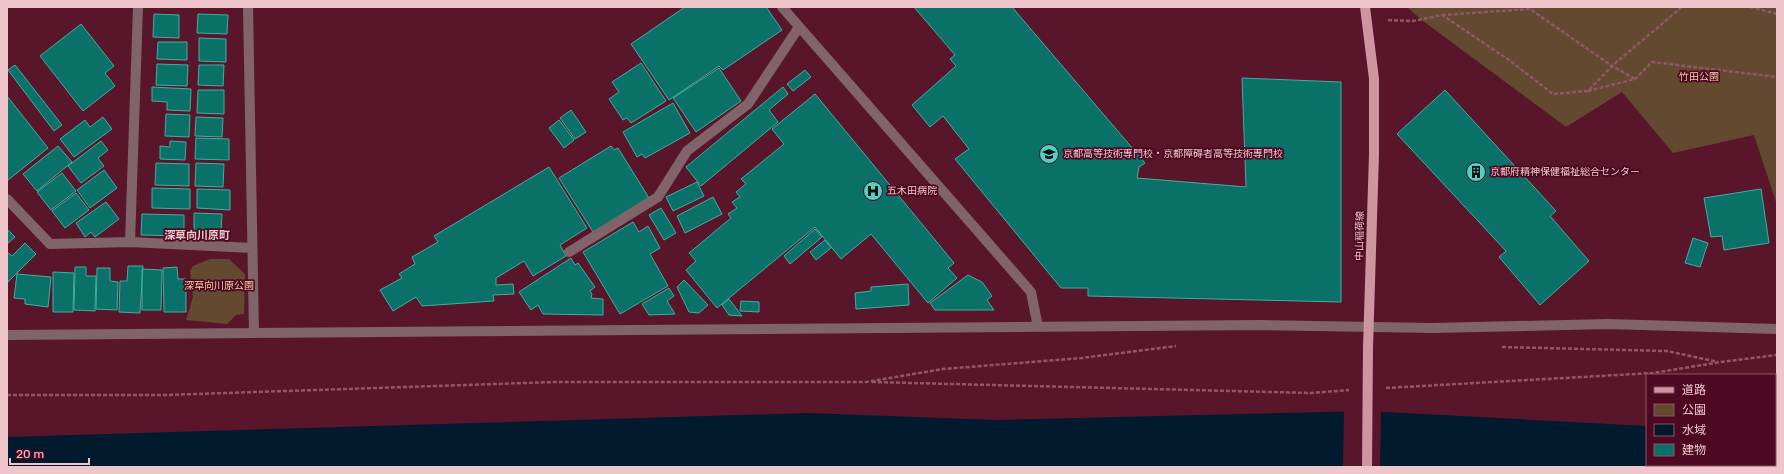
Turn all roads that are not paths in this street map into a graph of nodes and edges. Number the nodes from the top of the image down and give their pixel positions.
1 (138, 7) edge
2 (248, 7) edge
3 (782, 7) edge
4 (1365, 7) edge
5 (799, 27) junction
6 (7, 200) edge
7 (130, 242) junction
8 (252, 248) junction
9 (569, 252) dead end
10 (1038, 326) junction
11 (1370, 326) junction
12 (1777, 329) edge
13 (254, 333) junction
14 (7, 334) edge
15 (1367, 467) edge

1 - 7 street
2 - 8 street
3 - 5 street
4 - 11 main road, 中山稲荷線
5 - 9 street
5 - 10 street
6 - 7 street
7 - 8 street
8 - 13 street
10 - 11 street
10 - 13 street
11 - 12 street
11 - 15 main road, 中山稲荷線
13 - 14 street

